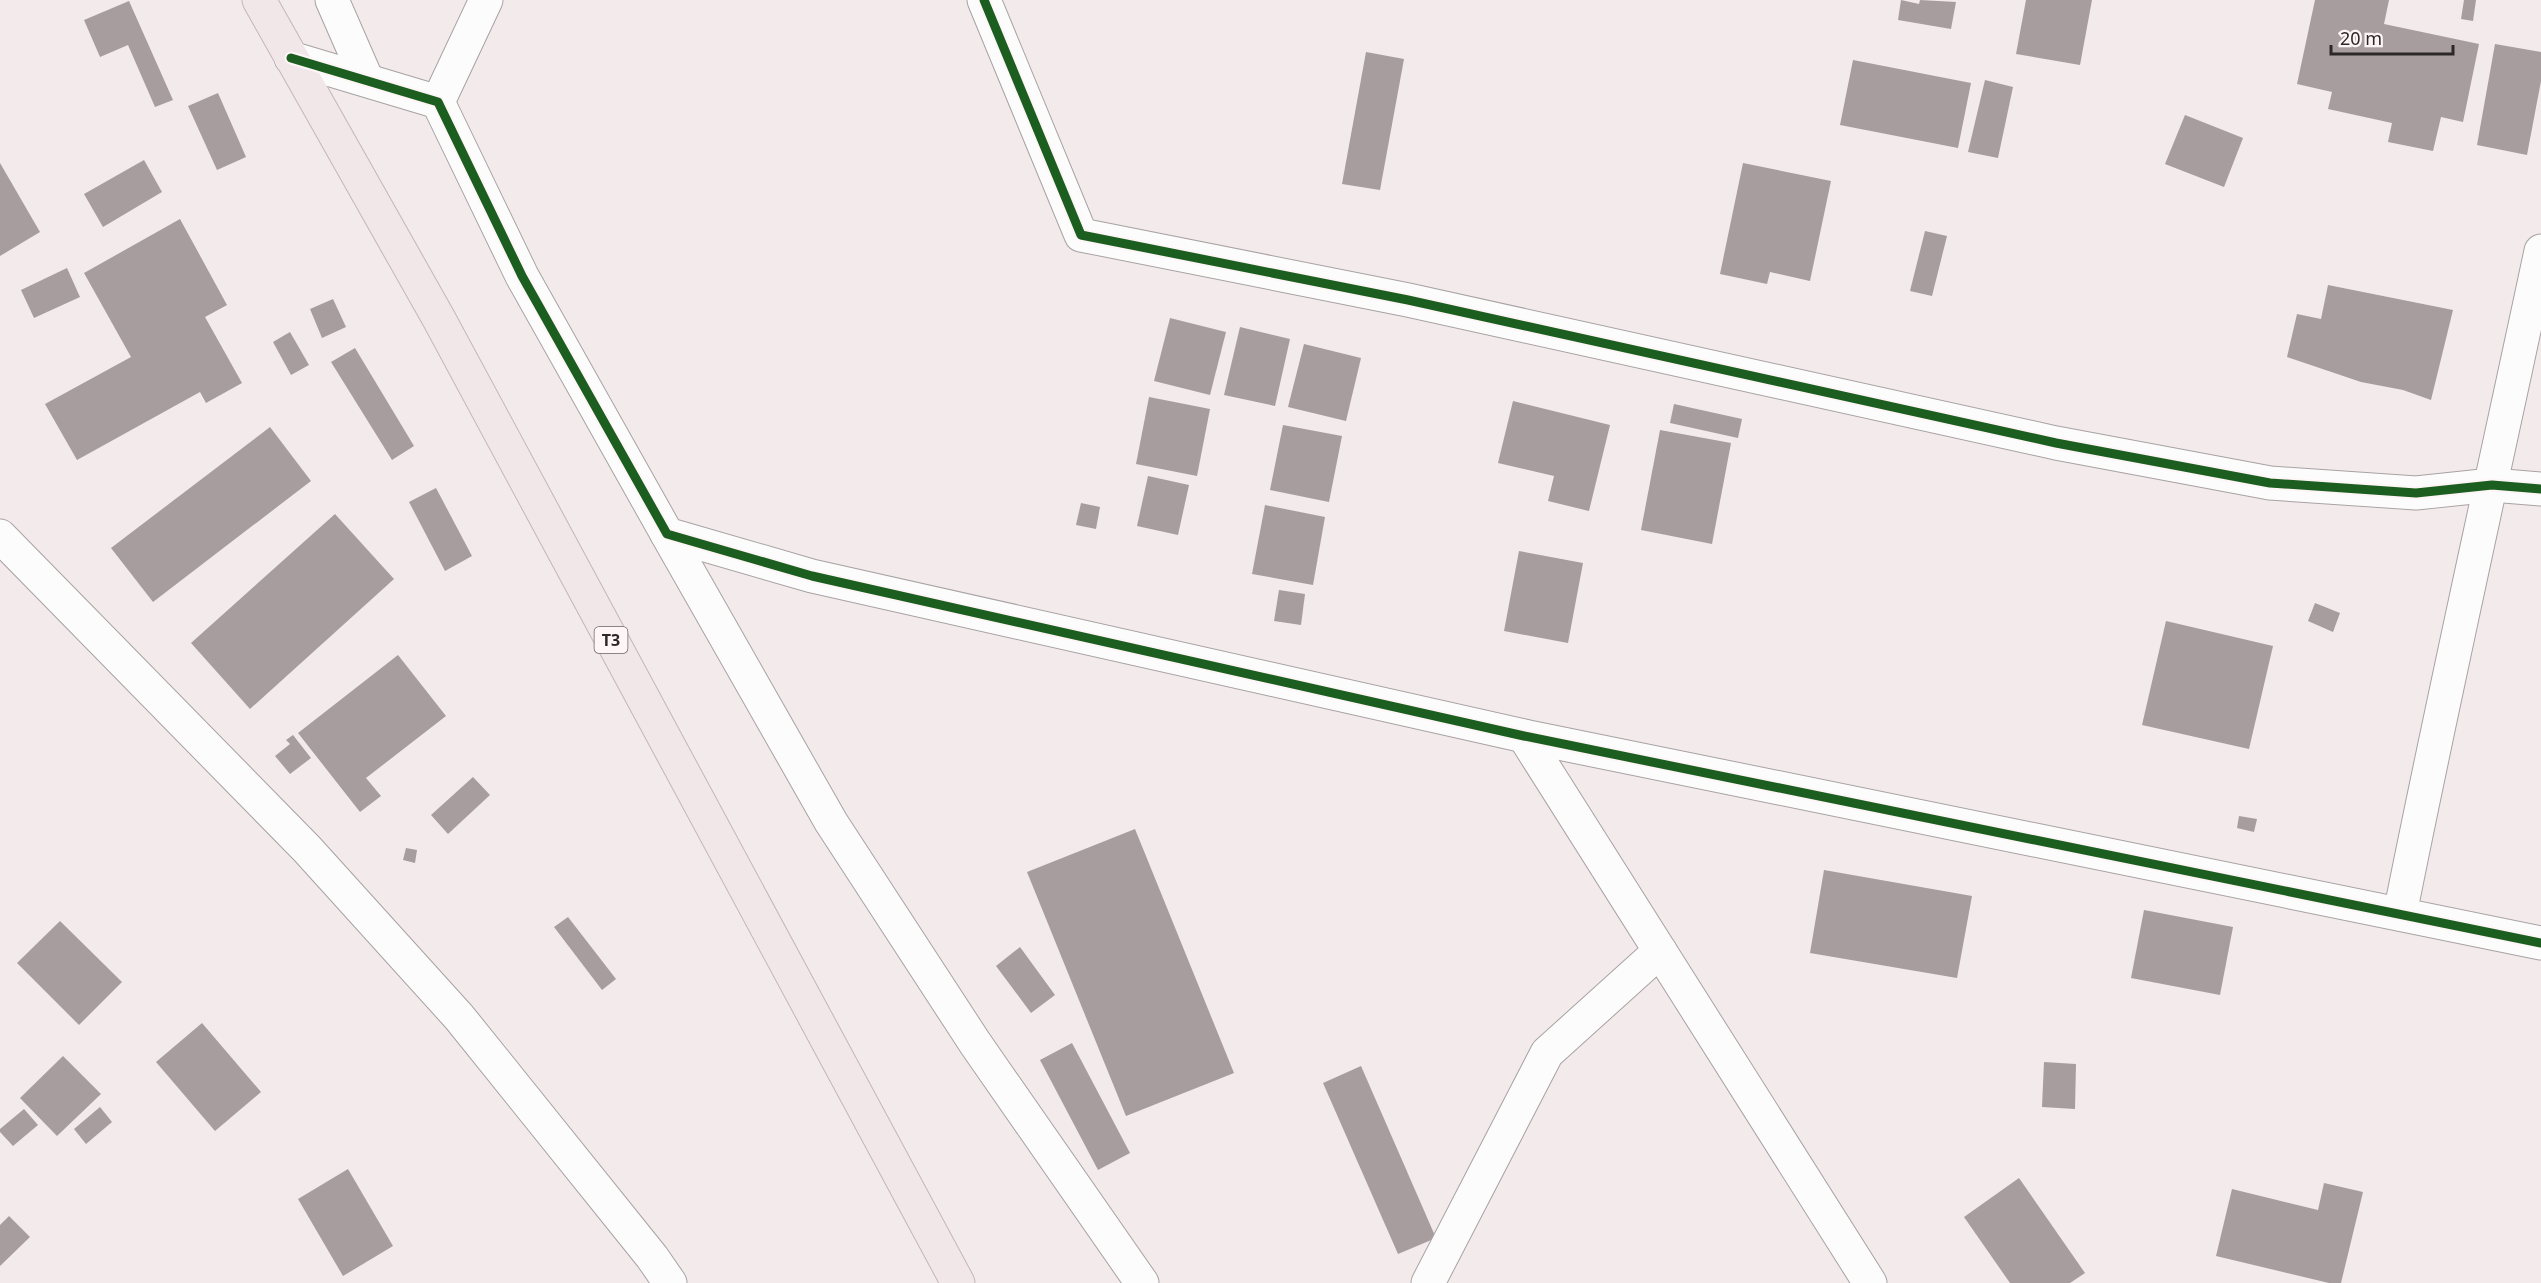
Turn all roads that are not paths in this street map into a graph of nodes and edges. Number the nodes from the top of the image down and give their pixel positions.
1 (259, 0) edge
2 (332, 0) edge
3 (486, 0) edge
4 (984, 0) edge
5 (291, 58) junction
6 (367, 80) junction
7 (438, 102) junction
8 (2541, 251) edge
9 (2492, 485) junction
10 (2541, 489) edge
11 (667, 534) junction
12 (0, 536) edge
13 (1524, 736) junction
14 (2400, 914) junction
15 (2541, 943) edge
16 (1660, 951) junction
17 (670, 1283) edge
18 (958, 1283) edge
19 (1142, 1283) edge
20 (1428, 1283) edge
21 (1870, 1283) edge

1 - 5 highway, T3
2 - 6 street
3 - 7 street
4 - 9 street
5 - 6 street
5 - 18 highway, T3
6 - 7 street
7 - 11 street
8 - 9 street
9 - 10 street
9 - 14 street
11 - 13 street
11 - 19 street
12 - 17 street
13 - 14 street
13 - 16 street
14 - 15 street
16 - 20 street
16 - 21 street

